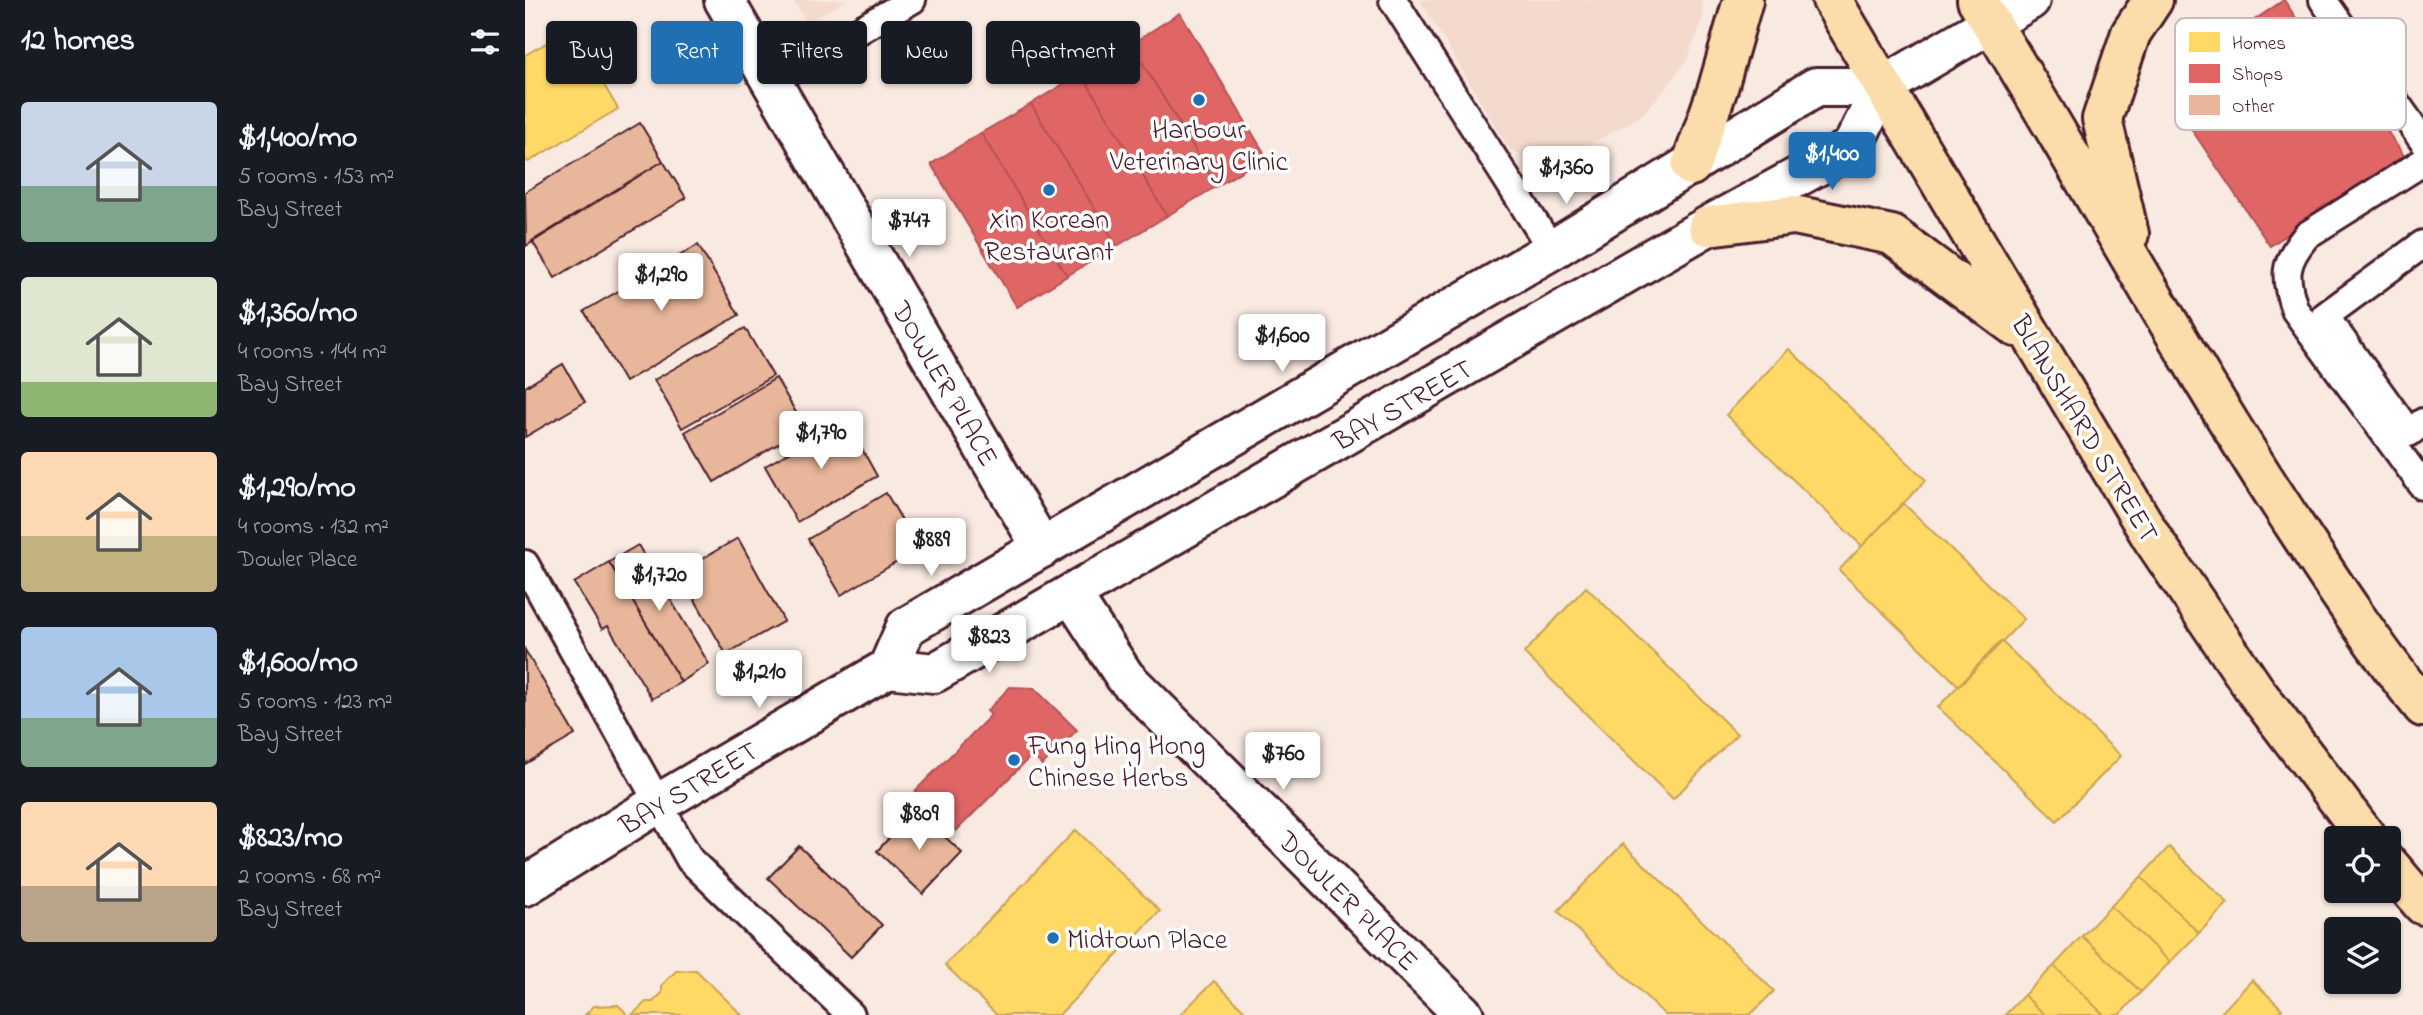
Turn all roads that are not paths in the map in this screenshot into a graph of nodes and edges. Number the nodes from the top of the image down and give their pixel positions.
1 (724, 0) edge
2 (912, 0) edge
3 (1393, 0) edge
4 (1743, 0) edge
5 (1832, 0) edge
6 (2030, 0) edge
7 (2153, 0) edge
8 (2323, 0) edge
9 (1984, 11) edge
10 (2336, 18) edge
11 (867, 26) edge
12 (757, 57) edge
13 (773, 84) edge
14 (1882, 87) junction
15 (2406, 117) edge
16 (2423, 141) edge
17 (2423, 162) edge
18 (1691, 166) junction
19 (1709, 226) junction
20 (2423, 244) edge
21 (1552, 250) junction
22 (2138, 274) junction
23 (2031, 339) junction
24 (2408, 433) edge
25 (2423, 486) edge
26 (1042, 548) junction
27 (525, 564) edge
28 (1071, 594) junction
29 (888, 668) junction
30 (2423, 707) edge
31 (659, 803) junction
32 (2358, 826) edge
33 (2401, 879) edge
34 (525, 886) edge
35 (2423, 905) edge
36 (851, 1015) edge
37 (1464, 1015) edge

1 - 12 main road, DOWLER PLACE
2 - 11 lane
3 - 21 lane
4 - 18 main road
5 - 14 main road, BLANSHARD STREET
6 - 9 main road
7 - 22 main road
8 - 10 lane
9 - 14 main road
9 - 22 main road
13 - 26 main road, DOWLER PLACE
14 - 18 main road, BAY STREET
14 - 19 main road, BAY STREET
14 - 23 main road, BLANSHARD STREET
15 - 16 lane
17 - 24 lane
18 - 21 main road, BAY STREET
19 - 23 main road
19 - 28 main road, BAY STREET
20 - 24 lane
21 - 26 main road, BAY STREET
22 - 30 main road
23 - 32 main road, BLANSHARD STREET
24 - 25 lane
26 - 29 main road, BAY STREET
27 - 31 lane
28 - 29 main road, BAY STREET
28 - 37 main road, DOWLER PLACE
29 - 31 main road, BAY STREET
31 - 34 main road, BAY STREET
31 - 36 lane
33 - 35 main road

